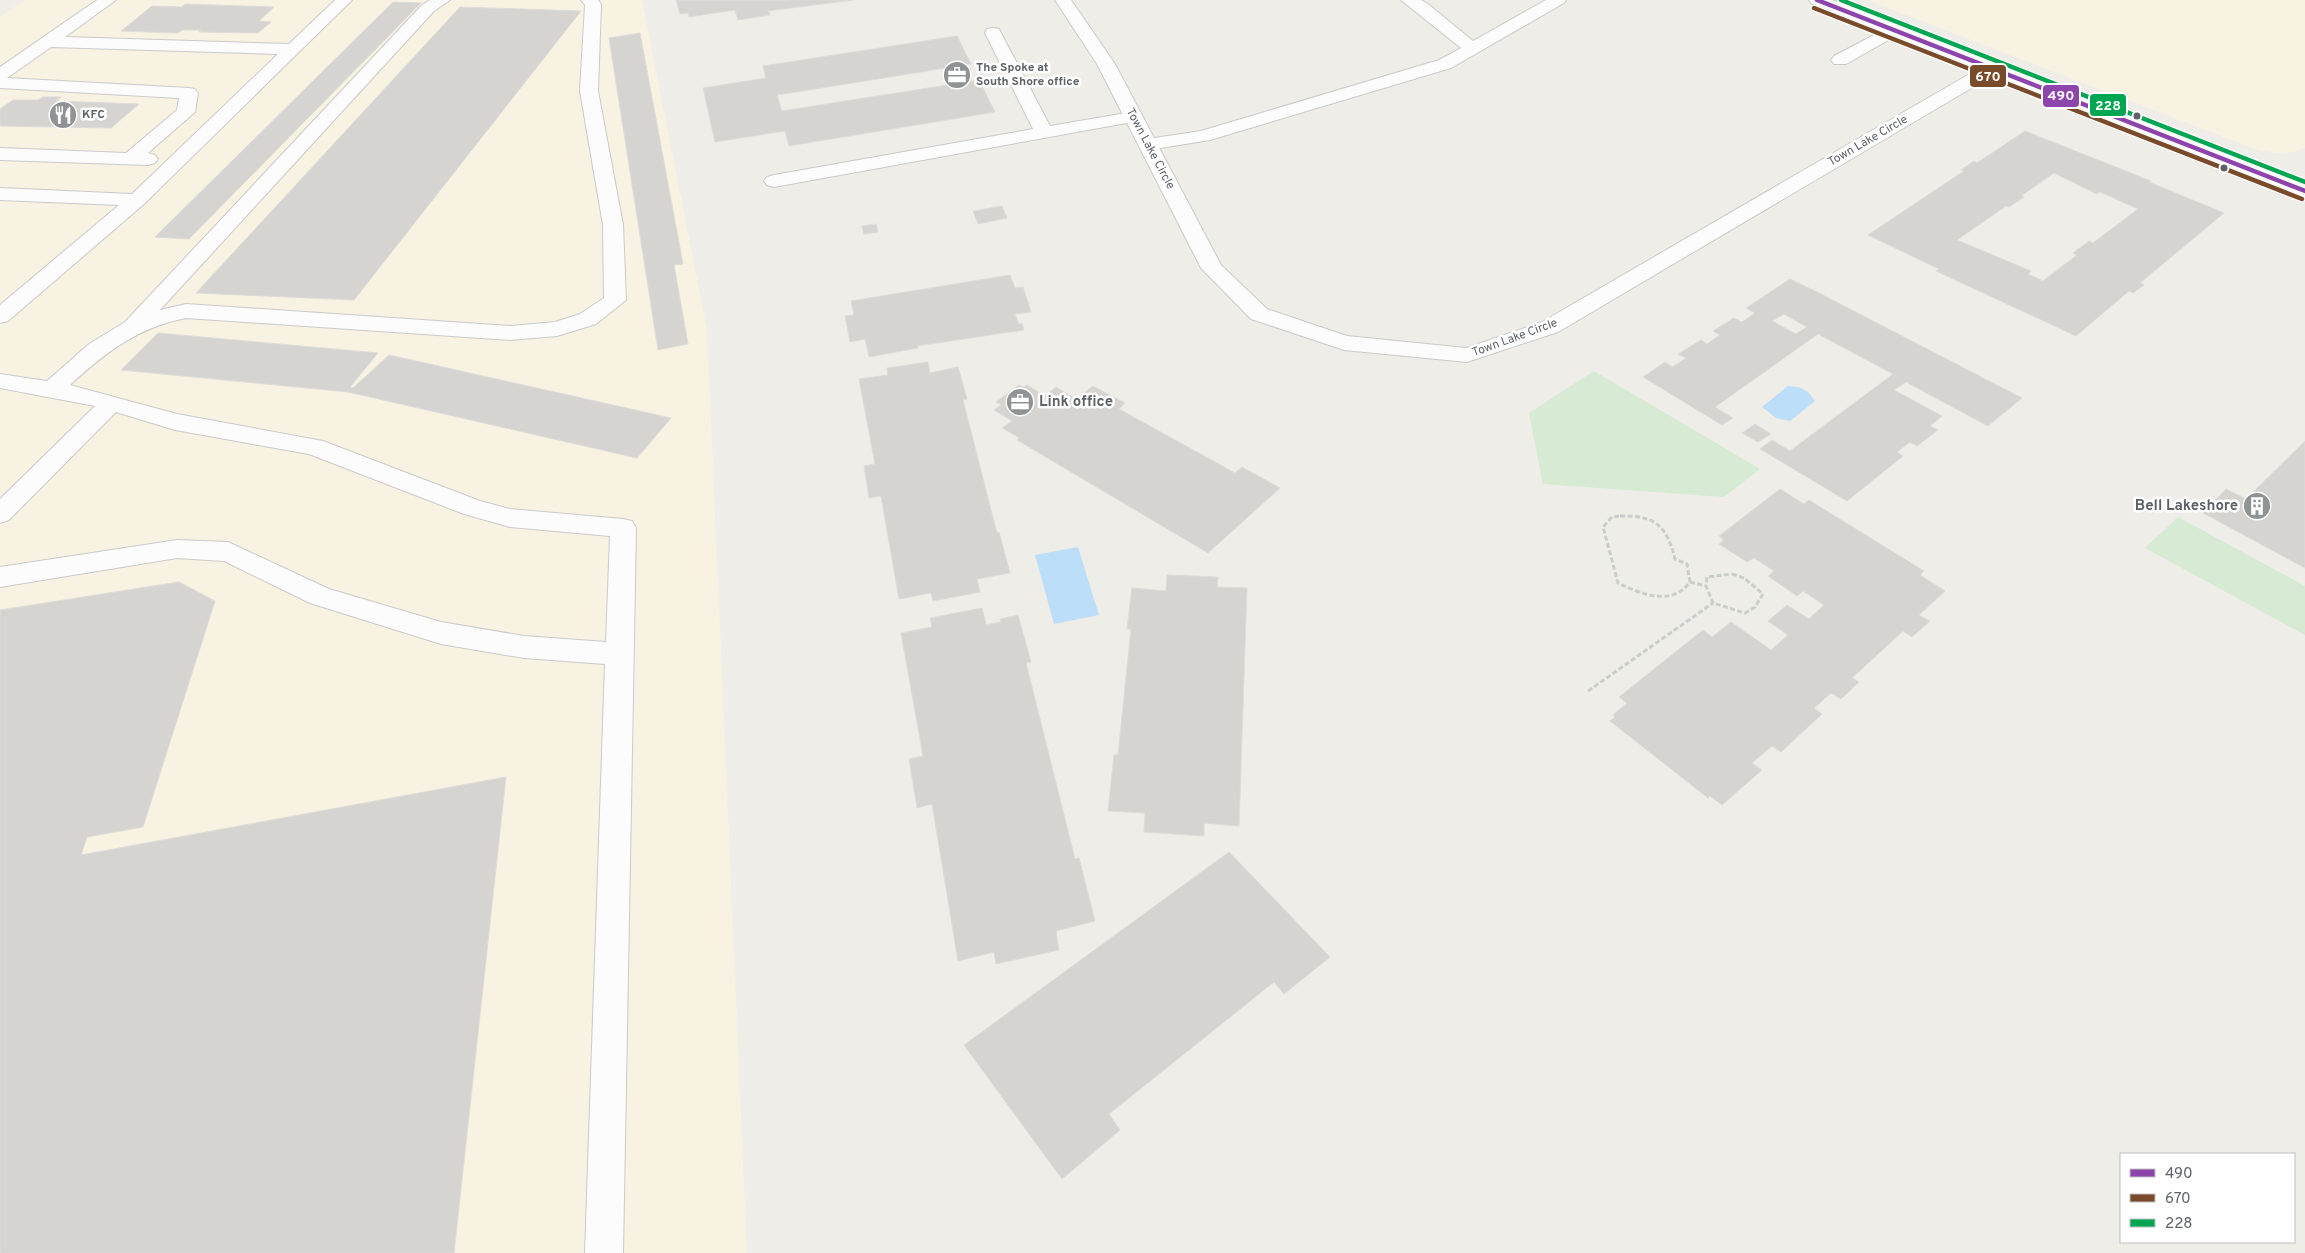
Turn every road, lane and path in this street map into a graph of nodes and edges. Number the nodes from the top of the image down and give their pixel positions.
1 (108, 0) edge
2 (344, 0) edge
3 (440, 0) edge
4 (589, 0) edge
5 (1063, 0) edge
6 (1410, 0) edge
7 (1558, 0) edge
8 (1817, 0) edge
9 (1893, 30) junction
10 (993, 33) dead end
11 (47, 42) junction
12 (293, 49) junction
13 (1472, 49) junction
14 (1840, 60) dead end
15 (1991, 69) junction
16 (0, 75) edge
17 (0, 83) edge
18 (1132, 117) junction
19 (1044, 133) junction
20 (1148, 144) junction
21 (0, 154) edge
22 (131, 158) junction
23 (179, 160) junction
24 (774, 181) dead end
25 (2305, 191) edge
26 (0, 194) edge
27 (137, 200) junction
28 (0, 316) edge
29 (133, 324) junction
30 (0, 381) edge
31 (52, 389) junction
32 (112, 403) junction
33 (36, 478) junction
34 (0, 483) edge
35 (0, 514) edge
36 (0, 577) edge
37 (1690, 582) junction
38 (1706, 586) junction
39 (1713, 603) junction
40 (619, 654) junction
41 (1588, 691) dead end
42 (604, 1253) edge

1 - 11 street
2 - 12 street
3 - 29 street
4 - 29 street
5 - 18 street, Town Lake Circle
6 - 13 street
7 - 13 street
8 - 9 street
9 - 14 street
9 - 15 street
10 - 19 street
11 - 12 street
11 - 16 street
12 - 23 street
13 - 20 street
15 - 20 street, Town Lake Circle
15 - 25 street
17 - 22 street
18 - 19 street
18 - 20 street, Town Lake Circle
19 - 24 street
21 - 22 street
22 - 23 street
23 - 27 street
26 - 27 street
27 - 28 street
29 - 31 street
30 - 31 street
31 - 32 street
32 - 33 street
32 - 40 street
33 - 34 street
33 - 35 street
36 - 40 street
37 - 37 path
37 - 38 path
38 - 39 path
38 - 39 path
39 - 41 path
40 - 42 street

